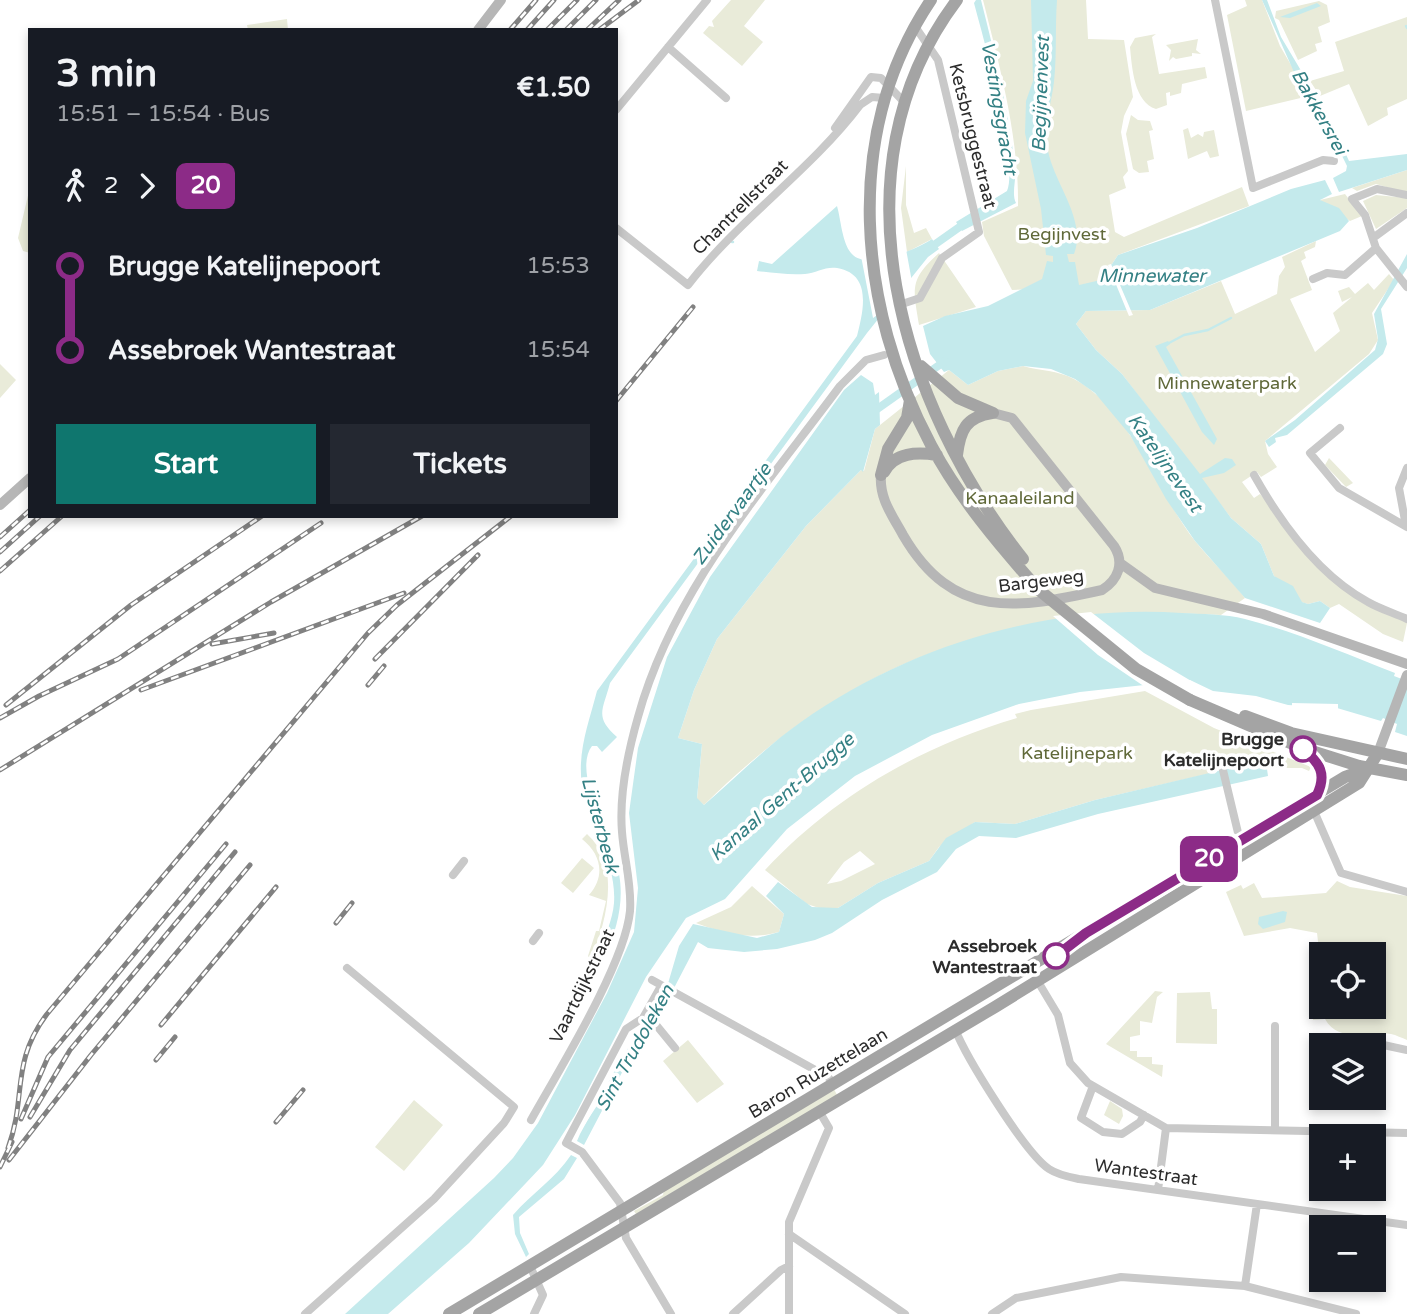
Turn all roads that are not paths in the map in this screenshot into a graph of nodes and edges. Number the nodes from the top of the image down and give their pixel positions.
1 (503, 0) edge
2 (707, 0) edge
3 (931, 0) edge
4 (957, 0) edge
5 (1215, 0) edge
6 (915, 25) junction
7 (480, 28) edge
8 (485, 28) edge
9 (929, 43) junction
10 (668, 47) junction
11 (888, 84) junction
12 (884, 97) junction
13 (726, 98) dead end
14 (904, 102) junction
15 (618, 108) edge
16 (816, 152) junction
17 (1334, 161) dead end
18 (1407, 195) edge
19 (1407, 213) edge
20 (618, 230) edge
21 (1373, 238) junction
22 (1376, 248) junction
23 (1312, 279) dead end
24 (1407, 287) edge
25 (903, 302) junction
26 (884, 355) dead end
27 (930, 384) junction
28 (910, 400) junction
29 (993, 413) junction
30 (1340, 428) dead end
31 (937, 456) junction
32 (957, 456) junction
33 (1407, 468) edge
34 (881, 475) junction
35 (1254, 475) dead end
36 (28, 480) edge
37 (0, 505) edge
38 (1401, 511) junction
39 (1395, 519) junction
40 (1407, 526) edge
41 (1120, 563) junction
42 (1044, 589) junction
43 (1407, 619) edge
44 (1406, 668) edge
45 (1191, 697) junction
46 (1301, 748) junction
47 (1378, 753) junction
48 (1407, 759) edge
49 (1222, 766) dead end
50 (1370, 768) junction
51 (1407, 775) edge
52 (1317, 795) junction
53 (1314, 811) junction
54 (1240, 841) junction
55 (464, 861) dead end
56 (453, 874) dead end
57 (1407, 892) edge
58 (540, 933) dead end
59 (533, 941) dead end
60 (347, 968) dead end
61 (1028, 968) junction
62 (1037, 980) junction
63 (652, 981) dead end
64 (669, 991) junction
65 (957, 1011) junction
66 (648, 1021) junction
67 (1275, 1026) dead end
68 (957, 1028) junction
69 (1386, 1046) edge
70 (674, 1048) dead end
71 (1407, 1050) edge
72 (834, 1084) junction
73 (1093, 1086) junction
74 (819, 1111) junction
75 (1144, 1115) junction
76 (531, 1120) dead end
77 (1166, 1128) junction
78 (1275, 1129) junction
79 (1407, 1133) edge
80 (1158, 1190) junction
81 (1257, 1204) junction
82 (621, 1212) junction
83 (1407, 1225) edge
84 (624, 1228) junction
85 (789, 1234) junction
86 (530, 1266) junction
87 (789, 1266) junction
88 (537, 1279) junction
89 (1245, 1286) junction
90 (494, 1288) junction
91 (502, 1301) junction
92 (305, 1314) edge
93 (449, 1314) edge
94 (458, 1314) edge
95 (480, 1314) edge
96 (534, 1314) edge
97 (671, 1314) edge
98 (733, 1314) edge
99 (789, 1314) edge
100 (905, 1314) edge
101 (992, 1314) edge
102 (1356, 1314) edge

1 - 7 street
1 - 8 street
2 - 10 street
3 - 6 main road
4 - 9 main road
5 - 17 street
6 - 9 street, Ketsbruggestraat
6 - 11 main road
9 - 14 main road
9 - 25 street, Ketsbruggestraat
10 - 13 street
10 - 15 street
11 - 12 main road
11 - 14 street
11 - 16 street, Chantrellstraat
12 - 14 main road
12 - 16 street, Chantrellstraat
12 - 28 main road
14 - 25 main road
16 - 20 street, Chantrellstraat
18 - 21 street
19 - 21 street
21 - 22 street
22 - 23 street
22 - 24 street
25 - 27 main road
26 - 76 street, Vaartdijkstraat
27 - 29 main road
27 - 32 main road
28 - 31 main road
28 - 34 main road
29 - 32 main road
29 - 41 street
30 - 39 street
31 - 34 main road
31 - 42 main road
32 - 42 main road
33 - 38 street
34 - 41 street, Bargeweg
35 - 43 street
36 - 37 street
38 - 39 street
38 - 40 street
39 - 40 street
41 - 44 street
42 - 45 main road
44 - 47 street, Baron Ruzettelaan
45 - 46 main road
45 - 47 main road
46 - 50 main road
46 - 52 main road
47 - 48 main road
47 - 50 main road, Baron Ruzettelaan
49 - 54 street
50 - 51 main road
50 - 52 main road, Baron Ruzettelaan
50 - 53 main road, Baron Ruzettelaan
52 - 54 main road, Baron Ruzettelaan
53 - 57 street
53 - 62 main road, Baron Ruzettelaan
54 - 61 main road, Baron Ruzettelaan
55 - 56 street
58 - 59 street
60 - 92 street
61 - 62 main road
61 - 65 main road, Baron Ruzettelaan
62 - 68 main road, Baron Ruzettelaan
62 - 73 street
63 - 64 street
64 - 66 street
64 - 72 street
65 - 68 main road
65 - 72 main road, Baron Ruzettelaan
66 - 70 street
66 - 82 street
67 - 78 street
68 - 74 main road, Baron Ruzettelaan
68 - 80 street, Wantestraat
69 - 71 street
72 - 82 main road, Baron Ruzettelaan
73 - 75 street
73 - 75 street
74 - 84 main road, Baron Ruzettelaan
74 - 85 street
75 - 77 street
77 - 78 street
77 - 80 street
78 - 79 street
80 - 81 street, Wantestraat
81 - 83 street, Wantestraat
81 - 89 street
82 - 84 street
82 - 86 main road, Baron Ruzettelaan
84 - 88 main road, Baron Ruzettelaan
84 - 97 street
85 - 87 street
85 - 100 street
86 - 88 street
86 - 90 main road, Baron Ruzettelaan
87 - 98 street
87 - 99 street
88 - 91 main road, Baron Ruzettelaan
88 - 96 street
89 - 101 street
89 - 102 street
90 - 91 street
90 - 93 main road, Baron Ruzettelaan
90 - 94 main road, Baron Ruzettelaan
91 - 95 main road, Baron Ruzettelaan

